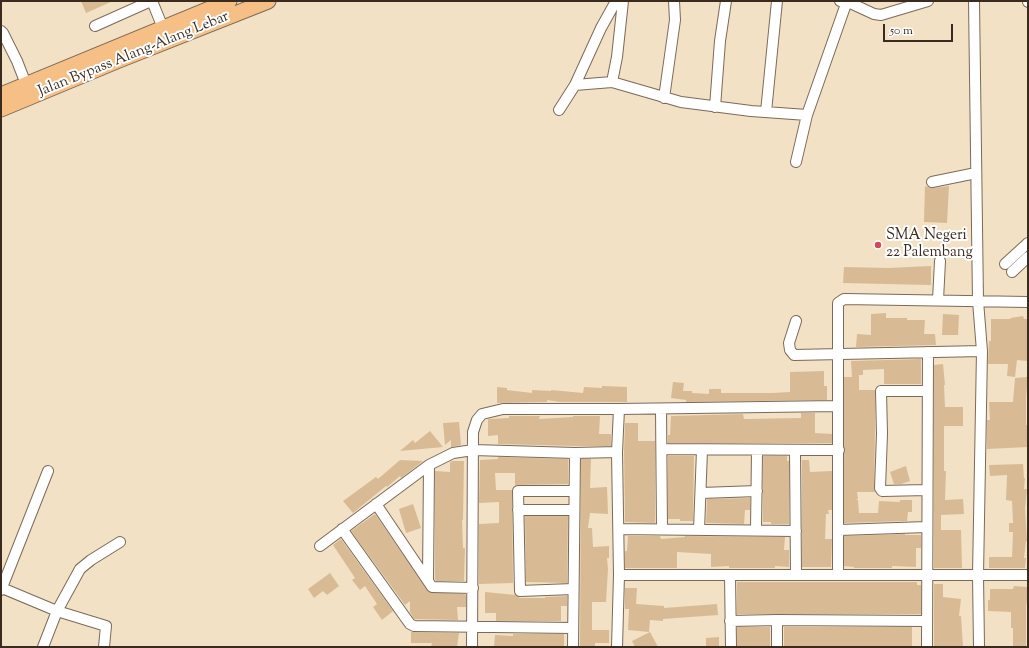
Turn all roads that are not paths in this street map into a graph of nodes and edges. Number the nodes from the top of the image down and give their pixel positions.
1 (152, 1) edge
2 (229, 1) edge
3 (268, 1) edge
4 (616, 1) edge
5 (623, 1) edge
6 (674, 1) edge
7 (726, 1) edge
8 (777, 1) edge
9 (840, 1) edge
10 (848, 1) edge
11 (928, 1) edge
12 (974, 1) edge
13 (95, 26) dead end
14 (163, 28) junction
15 (1, 31) edge
16 (612, 82) junction
17 (26, 84) junction
18 (575, 85) junction
19 (3, 91) edge
20 (664, 98) junction
21 (715, 107) junction
22 (1, 109) edge
23 (559, 110) dead end
24 (766, 112) junction
25 (807, 115) junction
26 (796, 162) dead end
27 (976, 173) junction
28 (932, 182) dead end
29 (1028, 243) edge
30 (1028, 257) edge
31 (940, 261) dead end
32 (1005, 264) dead end
33 (1012, 272) dead end
34 (938, 300) junction
35 (978, 301) junction
36 (1028, 302) edge
37 (796, 321) dead end
38 (982, 351) junction
39 (928, 352) junction
40 (838, 354) junction
41 (927, 390) junction
42 (838, 406) junction
43 (619, 409) junction
44 (661, 409) junction
45 (473, 450) junction
46 (662, 450) junction
47 (702, 450) junction
48 (839, 450) junction
49 (757, 451) junction
50 (795, 451) junction
51 (617, 452) junction
52 (575, 453) junction
53 (429, 464) junction
54 (48, 471) dead end
55 (927, 490) junction
56 (574, 491) junction
57 (757, 491) junction
58 (701, 493) junction
59 (376, 504) junction
60 (518, 510) junction
61 (574, 510) junction
62 (927, 527) junction
63 (342, 529) junction
64 (619, 529) junction
65 (662, 529) junction
66 (699, 530) junction
67 (756, 530) junction
68 (839, 530) junction
69 (796, 531) junction
70 (120, 542) dead end
71 (320, 546) dead end
72 (619, 575) junction
73 (730, 575) junction
74 (796, 575) junction
75 (838, 575) junction
76 (927, 575) junction
77 (978, 575) junction
78 (1028, 576) edge
79 (428, 581) junction
80 (473, 588) junction
81 (1, 589) edge
82 (573, 589) junction
83 (57, 611) junction
84 (777, 620) junction
85 (730, 621) junction
86 (928, 621) junction
87 (472, 627) junction
88 (573, 628) junction
89 (43, 647) edge
90 (104, 647) edge
91 (472, 647) edge
92 (573, 647) edge
93 (617, 647) edge
94 (731, 647) edge
95 (777, 647) edge
96 (927, 647) edge
97 (979, 647) edge

1 - 13 street
1 - 14 street
2 - 14 highway, Jalan Bypass Alang-Alang Lebar
3 - 22 highway, Jalan Bypass Alang-Alang Lebar
4 - 18 street
5 - 16 street
6 - 20 street
7 - 21 street
8 - 24 street
9 - 10 street
10 - 11 street
10 - 25 street
12 - 27 street
14 - 17 highway, Jalan Bypass Alang-Alang Lebar
15 - 17 street
16 - 18 street
16 - 20 street
17 - 19 highway, Jalan Bypass Alang-Alang Lebar
18 - 23 street
20 - 21 street
21 - 24 street
24 - 25 street
25 - 26 street
27 - 28 street
27 - 35 street
29 - 32 street
30 - 33 street
31 - 34 street
34 - 35 street
34 - 40 street
35 - 36 street
35 - 38 street
37 - 40 street
38 - 39 street
38 - 77 street
39 - 40 street
39 - 41 street
40 - 42 street
41 - 55 street
41 - 55 street
42 - 44 street
42 - 48 street
43 - 44 street
43 - 45 street
43 - 51 street
44 - 46 street
45 - 52 street
45 - 53 street
45 - 80 street
46 - 47 street
46 - 65 street
47 - 49 street
47 - 58 street
48 - 50 street
48 - 68 street
49 - 50 street
49 - 57 street
50 - 69 street
51 - 52 street
51 - 64 street
52 - 56 street
53 - 59 street
53 - 79 street
54 - 81 street
55 - 62 street
56 - 60 street
56 - 61 street
57 - 58 street
57 - 67 street
58 - 66 street
59 - 63 street
59 - 79 street
60 - 61 street
60 - 82 street
61 - 82 street
62 - 68 street
62 - 76 street
63 - 71 street
63 - 87 street
64 - 65 street
64 - 72 street
65 - 66 street
66 - 67 street
67 - 69 street
68 - 75 street
69 - 74 street
70 - 83 street
72 - 73 street
72 - 93 street
73 - 74 street
73 - 85 street
74 - 75 street
75 - 76 street
76 - 77 street
76 - 86 street
77 - 78 street
77 - 97 street
79 - 80 street
80 - 87 street
81 - 83 street
82 - 88 street
83 - 89 street
83 - 90 street
84 - 85 street
84 - 86 street
84 - 95 street
85 - 94 street
86 - 96 street
87 - 88 street
87 - 91 street
88 - 92 street

